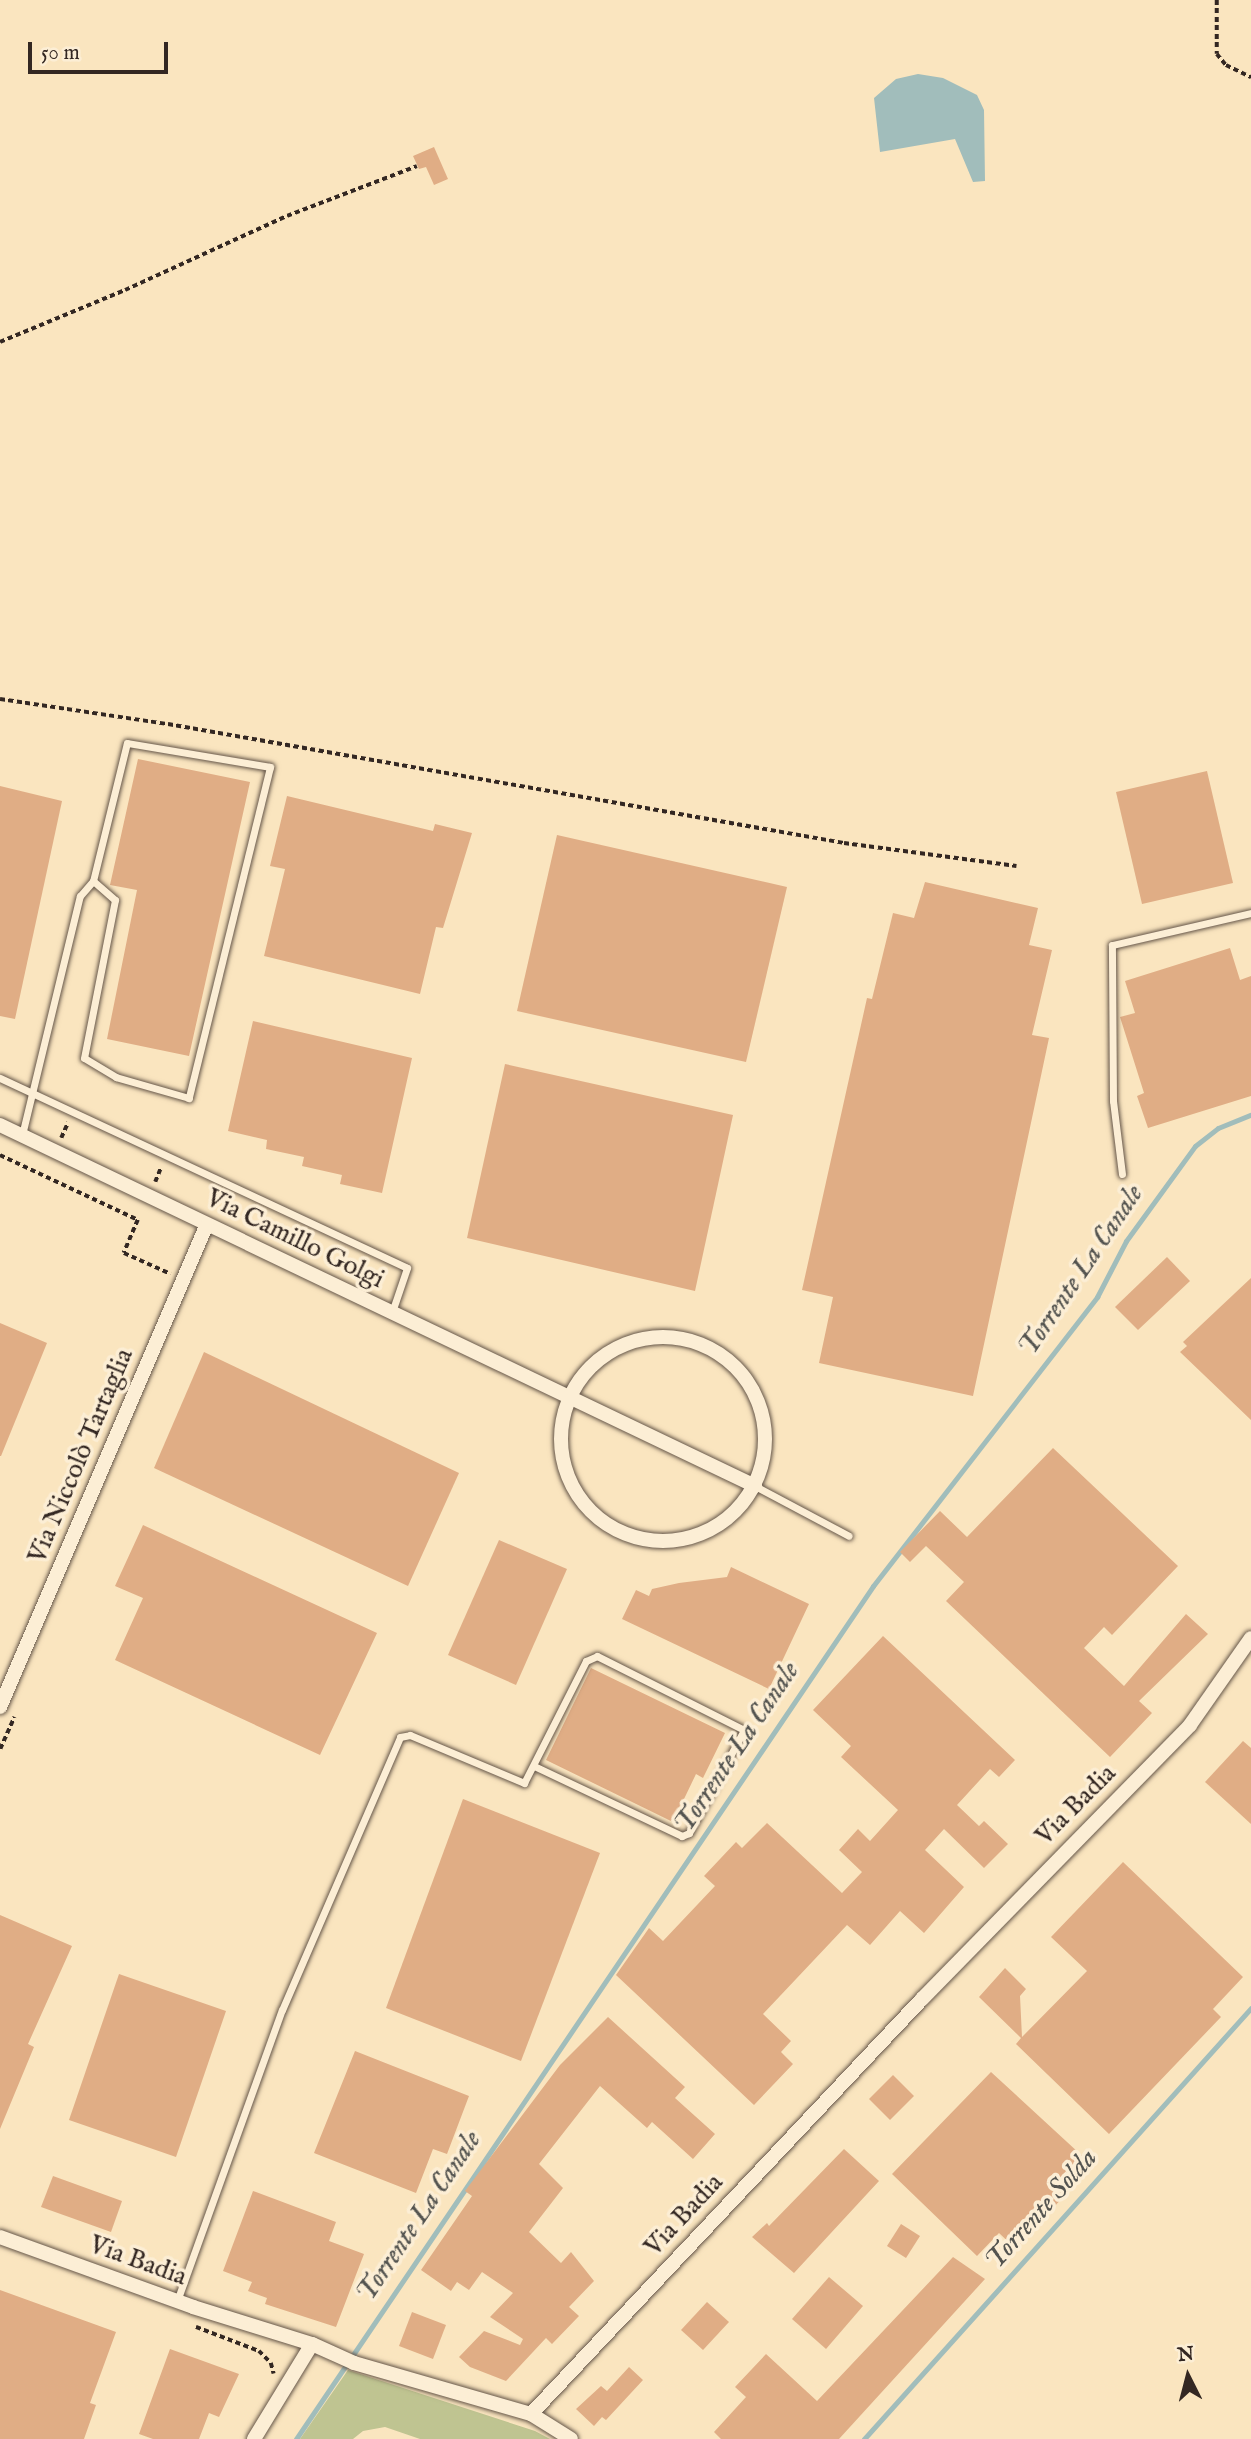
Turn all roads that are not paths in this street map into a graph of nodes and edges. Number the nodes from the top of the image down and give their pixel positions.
1 (93, 881) junction
2 (1251, 913) edge
3 (0, 1078) edge
4 (33, 1093) junction
5 (0, 1125) edge
6 (22, 1136) junction
7 (1122, 1174) dead end
8 (207, 1224) junction
9 (392, 1312) junction
10 (570, 1396) junction
11 (755, 1486) junction
12 (849, 1536) dead end
13 (1251, 1638) edge
14 (0, 1707) edge
15 (536, 1767) junction
16 (0, 2237) edge
17 (177, 2301) junction
18 (312, 2344) junction
19 (531, 2414) junction
20 (254, 2439) edge
21 (571, 2439) edge

1 - 1 lane
1 - 4 lane
2 - 7 lane
3 - 4 lane
4 - 6 lane
4 - 9 lane
5 - 6 street, Via Camillo Golgi
6 - 8 street, Via Camillo Golgi
8 - 9 street, Via Camillo Golgi
8 - 14 street, Via Niccolò Tartaglia
9 - 10 street, Via Camillo Golgi
10 - 11 street, Via Camillo Golgi
10 - 11 street
10 - 11 street
11 - 12 lane
13 - 19 street, Via Badia
15 - 15 lane
15 - 17 lane
16 - 17 street, Via Badia
17 - 18 street, Via Badia
18 - 19 street, Via Badia
18 - 20 street
19 - 21 street

